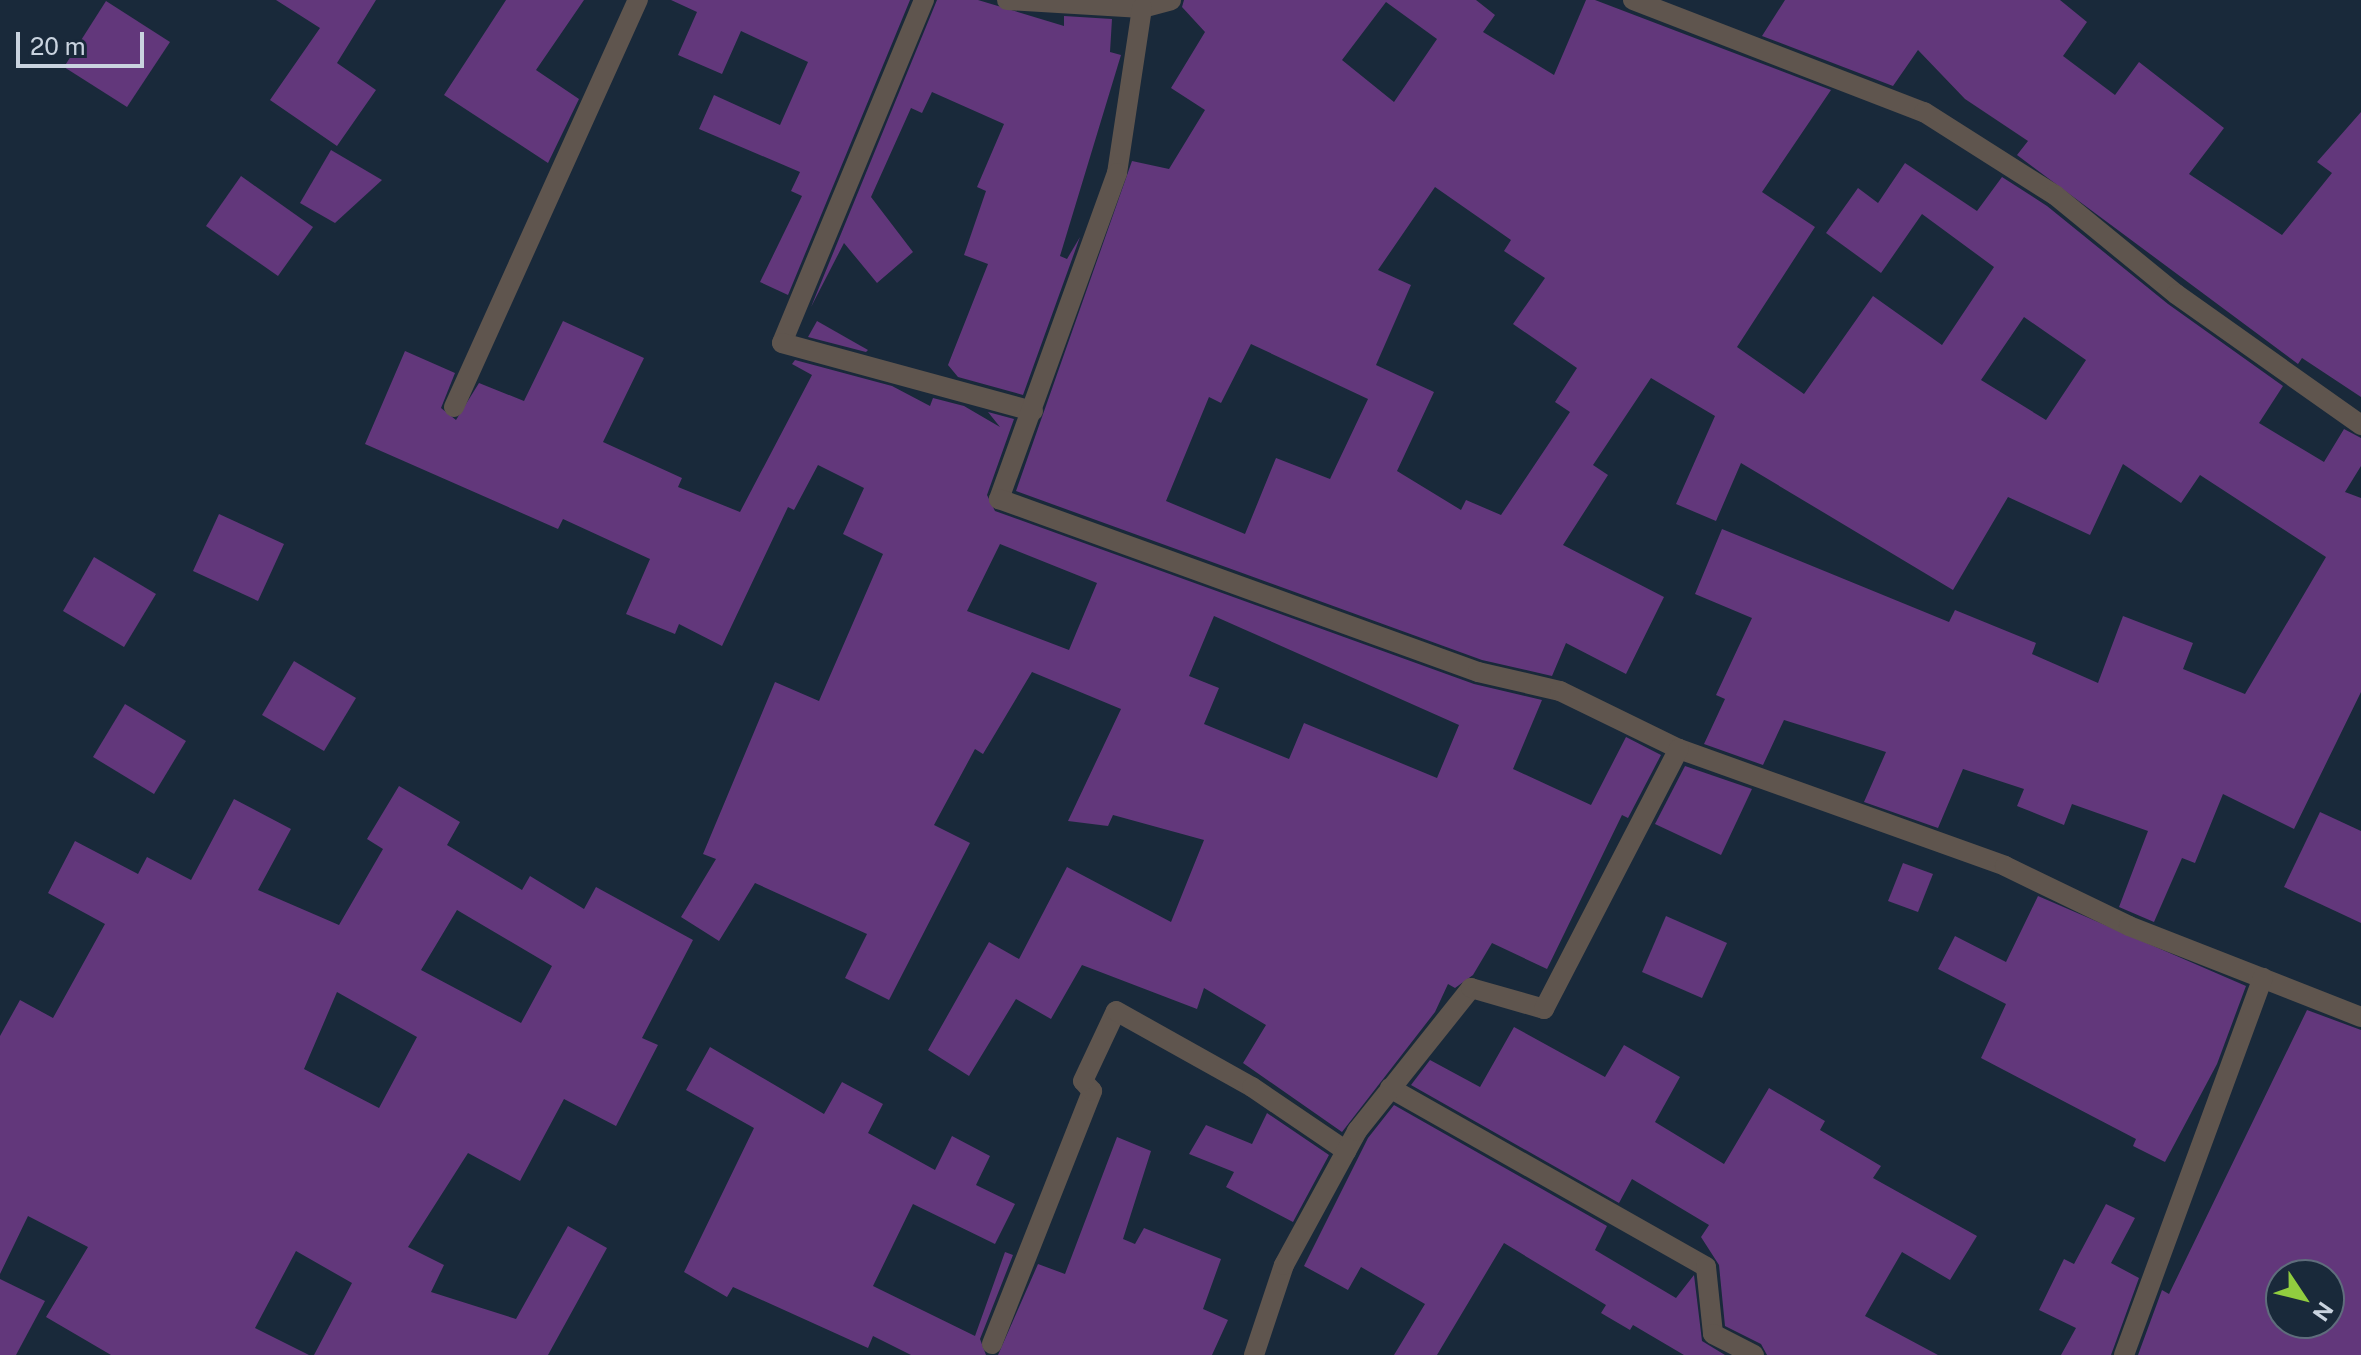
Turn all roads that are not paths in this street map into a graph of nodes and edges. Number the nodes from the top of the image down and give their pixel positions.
1 (638, 0) edge
2 (924, 0) edge
3 (1007, 0) edge
4 (1171, 0) edge
5 (1633, 0) edge
6 (1142, 8) junction
7 (454, 407) dead end
8 (1033, 411) junction
9 (2361, 425) edge
10 (1679, 749) junction
11 (2263, 978) junction
12 (2361, 1017) edge
13 (1390, 1088) junction
14 (1346, 1151) junction
15 (992, 1344) dead end
16 (1254, 1355) edge
17 (1754, 1355) edge
18 (2124, 1355) edge

1 - 7 street
2 - 8 street
3 - 6 street
4 - 6 street
5 - 9 street
6 - 8 street
8 - 10 street
10 - 11 street
10 - 13 street
11 - 12 street
11 - 18 street
13 - 14 street
13 - 17 street
14 - 15 street
14 - 16 street

